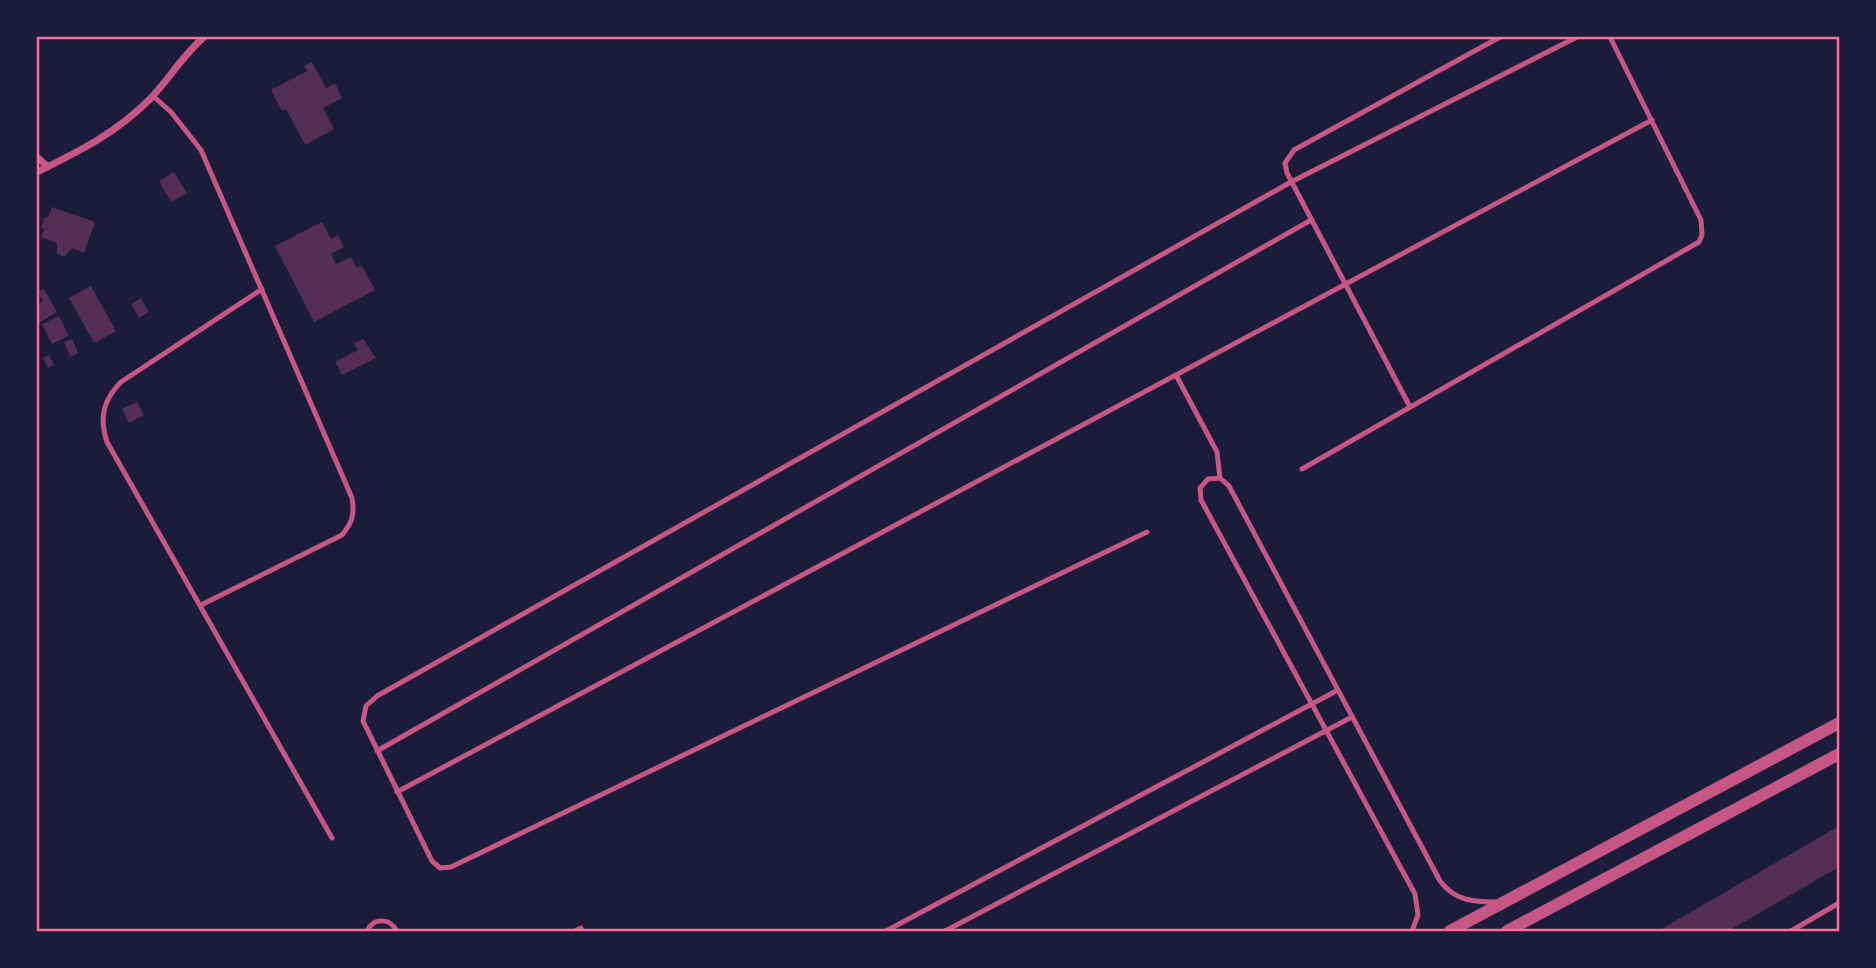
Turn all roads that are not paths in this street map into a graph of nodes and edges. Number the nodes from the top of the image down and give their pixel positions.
1 (204, 37) edge
2 (1500, 37) edge
3 (1577, 37) edge
4 (1610, 37) edge
5 (153, 96) junction
6 (1653, 120) junction
7 (37, 157) edge
8 (48, 167) junction
9 (37, 172) edge
10 (1291, 182) junction
11 (1311, 220) junction
12 (1345, 284) junction
13 (262, 289) junction
14 (1176, 375) junction
15 (1410, 407) junction
16 (1302, 469) dead end
17 (1220, 478) junction
18 (1147, 532) dead end
19 (201, 605) junction
20 (1338, 690) junction
21 (1312, 704) junction
22 (1352, 716) junction
23 (1839, 723) edge
24 (1326, 730) junction
25 (377, 751) junction
26 (1839, 754) edge
27 (397, 792) junction
28 (332, 838) dead end
29 (1507, 902) junction
30 (1839, 903) edge
31 (1471, 925) edge
32 (581, 928) dead end
33 (367, 931) edge
34 (397, 931) edge
35 (575, 931) edge
36 (886, 931) edge
37 (946, 931) edge
38 (1412, 931) edge
39 (1450, 931) edge
40 (1507, 931) edge
41 (1791, 931) edge

1 - 5 street
2 - 10 lane
3 - 10 lane
4 - 6 lane
5 - 8 street
5 - 13 lane
6 - 12 lane
6 - 15 lane
7 - 8 street
8 - 9 street
10 - 11 lane
10 - 25 lane
11 - 12 lane
11 - 25 lane
12 - 14 lane
12 - 15 lane
13 - 19 lane
13 - 19 lane
14 - 17 lane
14 - 27 lane
15 - 16 lane
17 - 20 lane
17 - 21 lane
18 - 27 lane
19 - 28 lane
20 - 21 lane
20 - 22 lane
21 - 24 lane
21 - 36 lane
22 - 24 lane
22 - 29 lane
23 - 29 street
24 - 37 lane
24 - 38 lane
25 - 27 lane
26 - 40 street
29 - 31 street
30 - 41 lane
31 - 39 street
32 - 35 lane
33 - 34 lane

